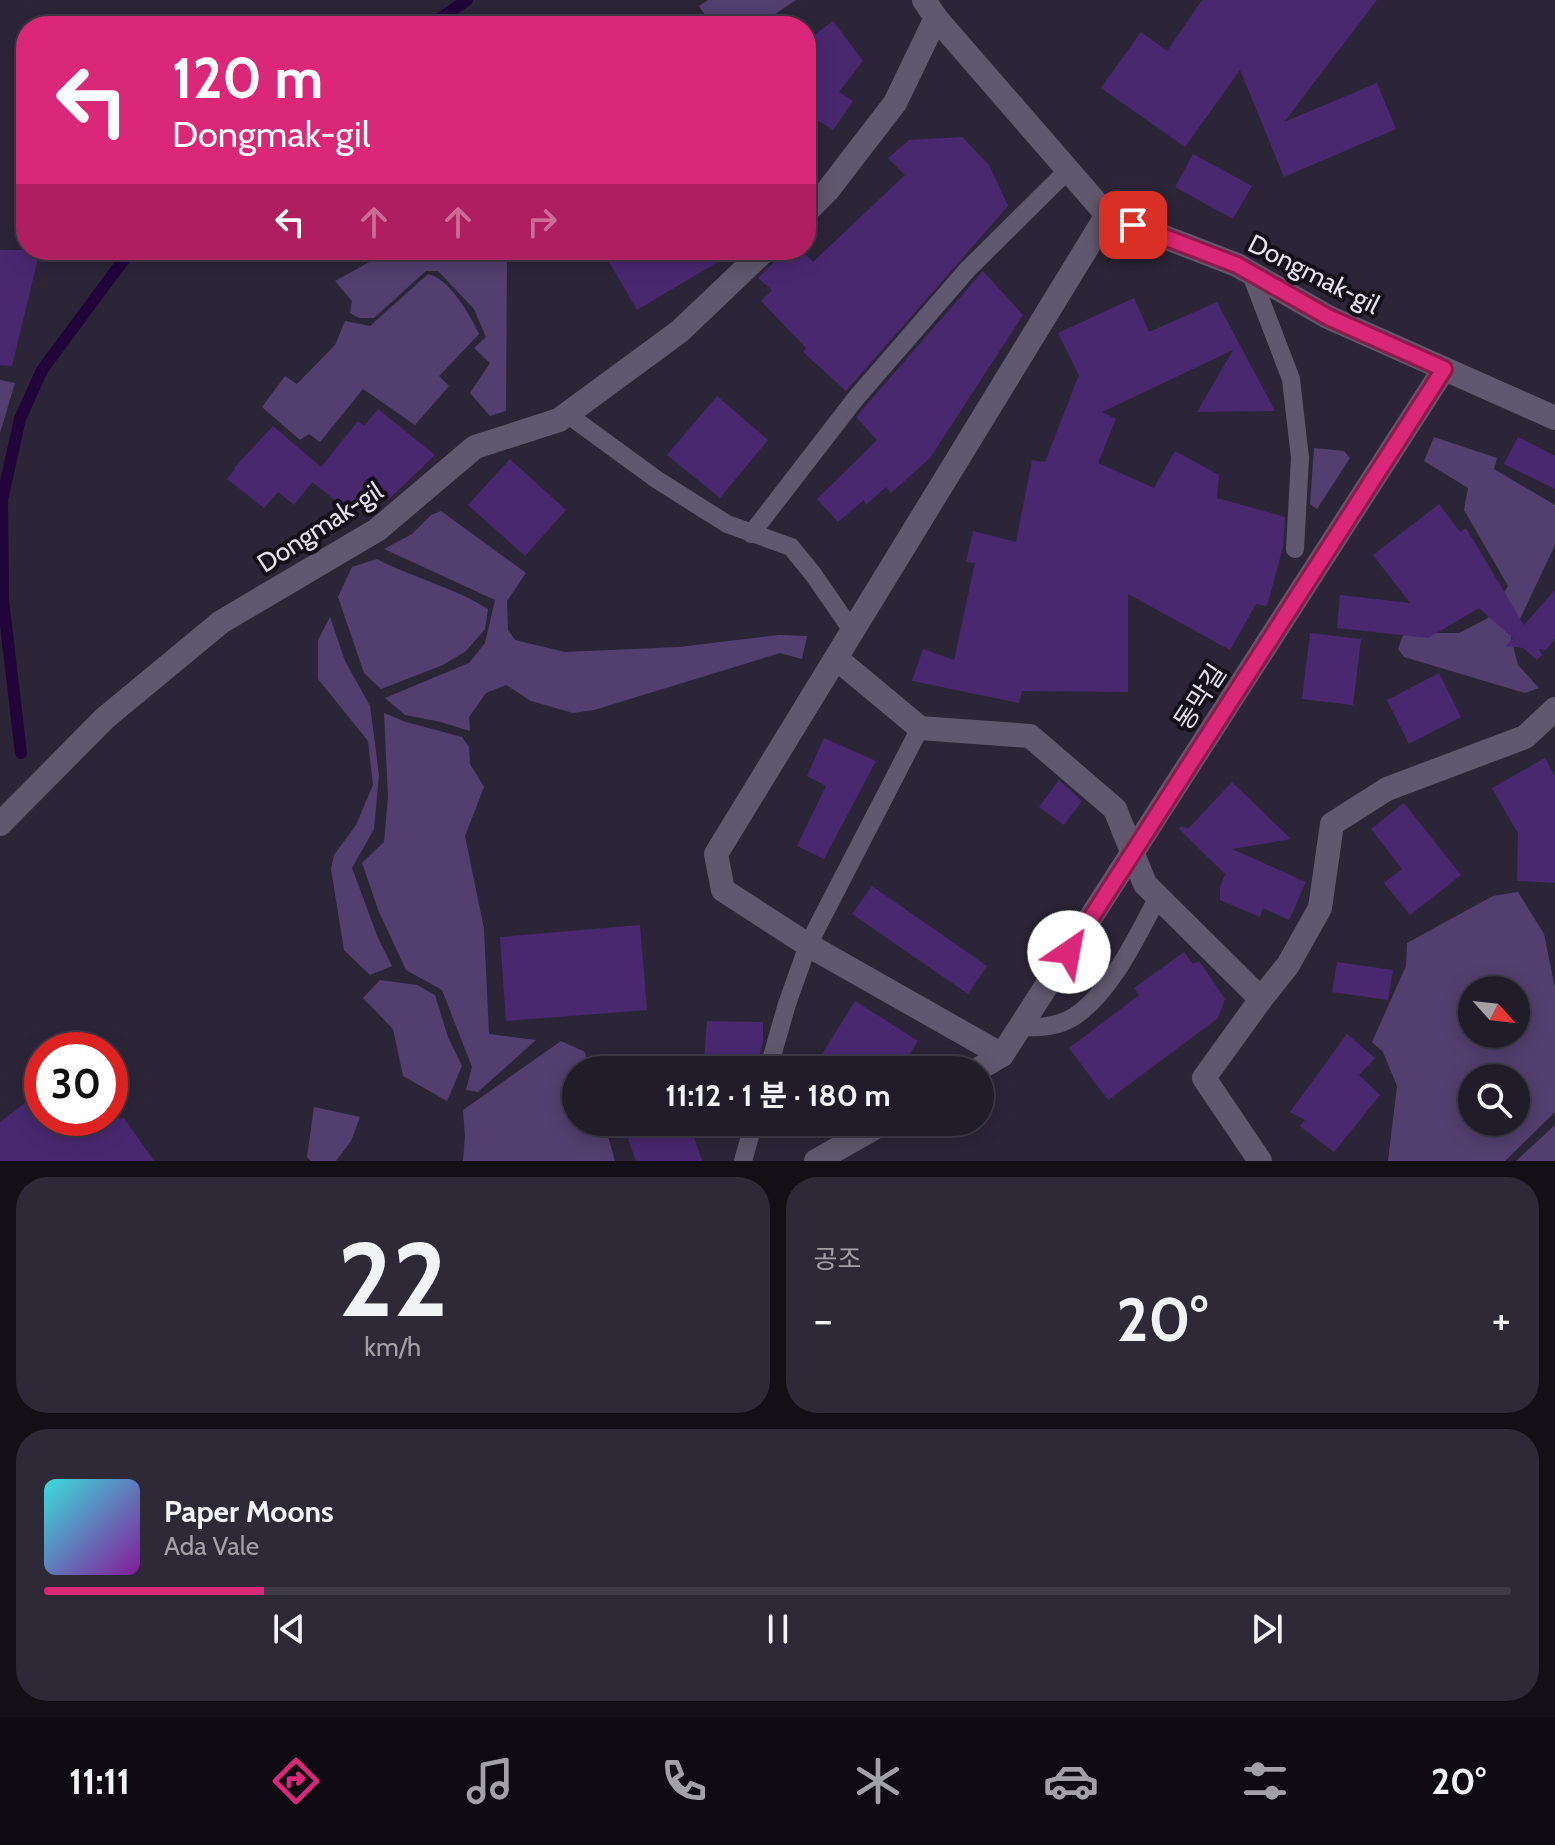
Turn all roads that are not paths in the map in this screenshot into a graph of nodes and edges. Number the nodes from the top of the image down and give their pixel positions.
1 (930, 9) edge
2 (1068, 170) junction
3 (816, 202) edge
4 (1107, 215) junction
5 (755, 260) edge
6 (1250, 272) junction
7 (1444, 369) junction
8 (567, 414) junction
9 (1555, 418) edge
10 (751, 534) junction
11 (1295, 549) dead end
12 (853, 632) junction
13 (837, 659) junction
14 (1555, 709) edge
15 (920, 728) junction
16 (0, 824) edge
17 (1133, 853) junction
18 (1152, 891) junction
19 (808, 945) junction
20 (1261, 999) junction
21 (1020, 1027) junction
22 (1002, 1055) junction
23 (772, 1056) edge
24 (994, 1060) edge
25 (750, 1136) edge
26 (860, 1136) edge
27 (743, 1161) edge
28 (816, 1161) edge
29 (1260, 1161) edge

1 - 2 street, Dongmak-gil
1 - 3 street, Dongmak-gil
2 - 4 street, Dongmak-gil
2 - 10 lane
4 - 6 street, Dongmak-gil
4 - 12 street
5 - 8 street, Dongmak-gil
6 - 7 street, Dongmak-gil
6 - 11 lane
7 - 9 street, Dongmak-gil
7 - 17 street, 동막길
8 - 10 lane
8 - 16 street, Dongmak-gil
10 - 12 lane
12 - 13 street
13 - 15 street
13 - 19 street
14 - 20 street
15 - 17 street
15 - 19 lane
17 - 18 street
17 - 21 street, 동막길
18 - 20 street
18 - 21 lane
19 - 22 street
19 - 23 lane
20 - 29 street
21 - 22 street, 동막길
22 - 24 street, 동막길
25 - 27 lane
26 - 28 street

